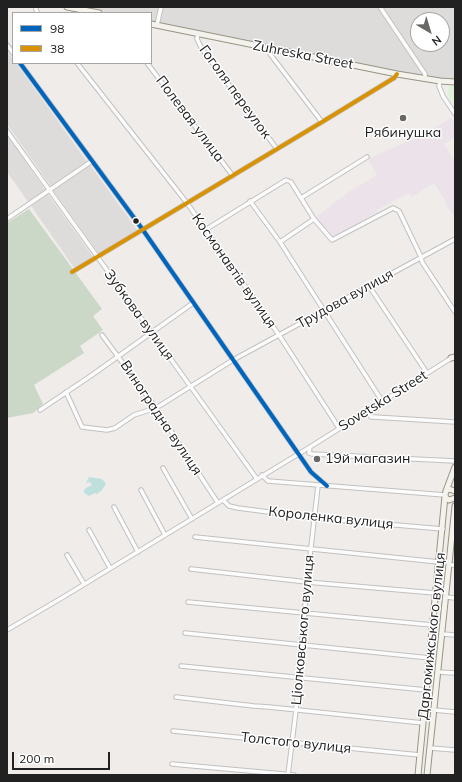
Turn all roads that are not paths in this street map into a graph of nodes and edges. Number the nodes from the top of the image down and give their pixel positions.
1 (67, 7) edge
2 (161, 7) edge
3 (380, 7) edge
4 (94, 12) edge
5 (154, 24) edge
6 (198, 33) junction
7 (271, 49) junction
8 (21, 64) edge
9 (78, 64) edge
10 (149, 64) edge
11 (397, 74) junction
12 (455, 76) edge
13 (425, 79) junction
14 (440, 81) junction
15 (455, 82) edge
16 (455, 114) edge
17 (322, 122) junction
18 (7, 131) edge
19 (278, 149) junction
20 (366, 157) dead end
21 (92, 161) junction
22 (233, 176) junction
23 (50, 191) junction
24 (301, 198) junction
25 (250, 201) junction
26 (187, 203) junction
27 (7, 219) edge
28 (314, 219) junction
29 (143, 230) junction
30 (205, 230) junction
31 (455, 239) edge
32 (280, 242) junction
33 (422, 257) junction
34 (98, 258) junction
35 (72, 272) dead end
36 (369, 286) junction
37 (193, 303) junction
38 (324, 311) junction
39 (455, 312) edge
40 (152, 332) junction
41 (102, 335) dead end
42 (279, 335) junction
43 (118, 357) junction
44 (454, 357) edge
45 (233, 360) junction
46 (427, 373) junction
47 (190, 386) junction
48 (66, 392) junction
49 (382, 401) junction
50 (156, 408) junction
51 (40, 410) dead end
52 (367, 411) junction
53 (455, 422) edge
54 (339, 428) junction
55 (290, 443) junction
56 (310, 447) junction
57 (309, 453) junction
58 (298, 454) junction
59 (455, 461) edge
60 (306, 466) junction
61 (455, 467) edge
62 (163, 468) dead end
63 (262, 475) junction
64 (257, 479) junction
65 (318, 486) junction
66 (327, 486) junction
67 (141, 490) dead end
68 (455, 491) edge
69 (445, 494) junction
70 (455, 498) edge
71 (222, 500) junction
72 (218, 503) junction
73 (114, 506) dead end
74 (455, 506) edge
75 (314, 518) junction
76 (192, 519) junction
77 (454, 528) edge
78 (442, 529) junction
79 (89, 530) dead end
80 (165, 535) junction
81 (195, 537) dead end
82 (311, 548) junction
83 (138, 552) junction
84 (68, 555) dead end
85 (439, 562) junction
86 (449, 565) junction
87 (455, 565) edge
88 (110, 568) junction
89 (191, 569) dead end
90 (307, 582) junction
91 (84, 584) junction
92 (435, 593) junction
93 (446, 597) junction
94 (455, 598) edge
95 (188, 602) dead end
96 (304, 614) junction
97 (432, 625) junction
98 (7, 630) edge
99 (184, 633) dead end
100 (442, 634) junction
101 (455, 635) edge
102 (301, 644) junction
103 (430, 658) junction
104 (181, 666) dead end
105 (438, 672) junction
106 (455, 673) edge
107 (298, 678) junction
108 (426, 690) junction
109 (176, 697) dead end
110 (296, 710) junction
111 (434, 710) junction
112 (455, 712) edge
113 (423, 723) junction
114 (173, 731) dead end
115 (291, 743) junction
116 (430, 748) junction
117 (455, 750) edge
118 (420, 754) junction
119 (172, 764) dead end
120 (288, 775) edge
121 (294, 775) edge
122 (418, 775) edge
123 (427, 775) edge

1 - 4 street
2 - 5 street
3 - 13 street
5 - 6 street, Zuhreska Street
6 - 7 street, Zuhreska Street
6 - 19 street, Гоголя переулок
7 - 11 street, Zuhreska Street
7 - 17 street
8 - 21 street
9 - 26 street, Космонавтів вулиця
10 - 22 street, Полевая улица
11 - 13 street, Zuhreska Street
11 - 17 street
12 - 15 street
13 - 14 street, Zuhreska Street
14 - 15 street, Zuhreska Street
14 - 16 street
17 - 19 street
18 - 23 street, Зубкова вулиця
19 - 22 street
20 - 24 street
21 - 23 street
21 - 29 street
22 - 26 street
23 - 27 street
23 - 34 street, Зубкова вулиця
24 - 25 street
24 - 28 street
25 - 30 street
25 - 32 street
26 - 29 street
26 - 30 street, Космонавтів вулиця
28 - 32 street
28 - 33 street
29 - 34 street
29 - 37 street
30 - 42 street, Космонавтів вулиця
31 - 33 street, Трудова вулиця
32 - 38 street
33 - 36 street, Трудова вулиця
33 - 39 street
34 - 35 street
34 - 40 street, Зубкова вулиця
36 - 38 street, Трудова вулиця
36 - 46 street
37 - 40 street
37 - 45 street
38 - 42 street, Трудова вулиця
38 - 49 street
40 - 43 street
40 - 47 street, Зубкова вулиця
41 - 43 street, Виноградна вулиця
42 - 45 street, Трудова вулиця
42 - 54 street, Космонавтів вулиця
43 - 48 street
43 - 50 street, Виноградна вулиця
44 - 46 street, Sovetska Street
45 - 47 street, Трудова вулиця
45 - 55 street
46 - 49 street, Sovetska Street
47 - 50 street, Трудова вулиця
47 - 64 street, Зубкова вулиця
48 - 50 street, Трудова вулиця
48 - 51 street
49 - 52 street, Sovetska Street
50 - 72 street, Виноградна вулиця
52 - 53 street
52 - 54 street, Sovetska Street
54 - 56 street, Sovetska Street
55 - 56 street
55 - 58 street
56 - 57 street
56 - 58 street, Sovetska Street
57 - 59 street
57 - 60 street
58 - 60 street
58 - 63 street, Sovetska Street
60 - 66 street
61 - 69 street, Даргомижського вулиця
62 - 76 street
63 - 64 street, Sovetska Street
63 - 65 street
64 - 71 street, Sovetska Street
65 - 66 street
65 - 75 street, Ціолковського вулиця
66 - 69 street
67 - 80 street
68 - 69 street
69 - 70 street
69 - 78 street, Даргомижського вулиця
71 - 72 street, Sovetska Street
71 - 75 street, Короленка вулиця
72 - 76 street, Sovetska Street
73 - 83 street
74 - 77 street, Даргомижського вулиця
75 - 78 street, Короленка вулиця
75 - 82 street, Ціолковського вулиця
76 - 80 street, Sovetska Street
77 - 86 street, Даргомижського вулиця
78 - 85 street, Даргомижського вулиця
79 - 88 street
80 - 83 street, Sovetska Street
81 - 82 street
82 - 85 street
82 - 90 street, Ціолковського вулиця
83 - 88 street, Sovetska Street
84 - 91 street
85 - 92 street, Даргомижського вулиця
86 - 87 street
86 - 93 street, Даргомижського вулиця
88 - 91 street, Sovetska Street
89 - 90 street
90 - 92 street
90 - 96 street, Ціолковського вулиця
91 - 98 street, Sovetska Street
92 - 97 street, Даргомижського вулиця
93 - 94 street
93 - 100 street, Даргомижського вулиця
95 - 96 street
96 - 97 street
96 - 102 street, Ціолковського вулиця
97 - 103 street, Даргомижського вулиця
99 - 102 street
100 - 101 street
100 - 105 street, Даргомижського вулиця
102 - 103 street
102 - 107 street, Ціолковського вулиця
103 - 108 street, Даргомижського вулиця
104 - 107 street
105 - 106 street
105 - 111 street, Даргомижського вулиця
107 - 108 street
107 - 110 street, Ціолковського вулиця
108 - 113 street, Даргомижського вулиця
109 - 110 street
110 - 113 street
110 - 115 street, Ціолковського вулиця
111 - 112 street
111 - 116 street, Даргомижського вулиця
113 - 118 street, Даргомижського вулиця
114 - 115 street, Толстого вулиця
115 - 118 street, Толстого вулиця
115 - 120 street, Ціолковського вулиця
116 - 117 street
116 - 123 street, Даргомижського вулиця
118 - 122 street, Даргомижського вулиця
119 - 120 street
120 - 121 street

